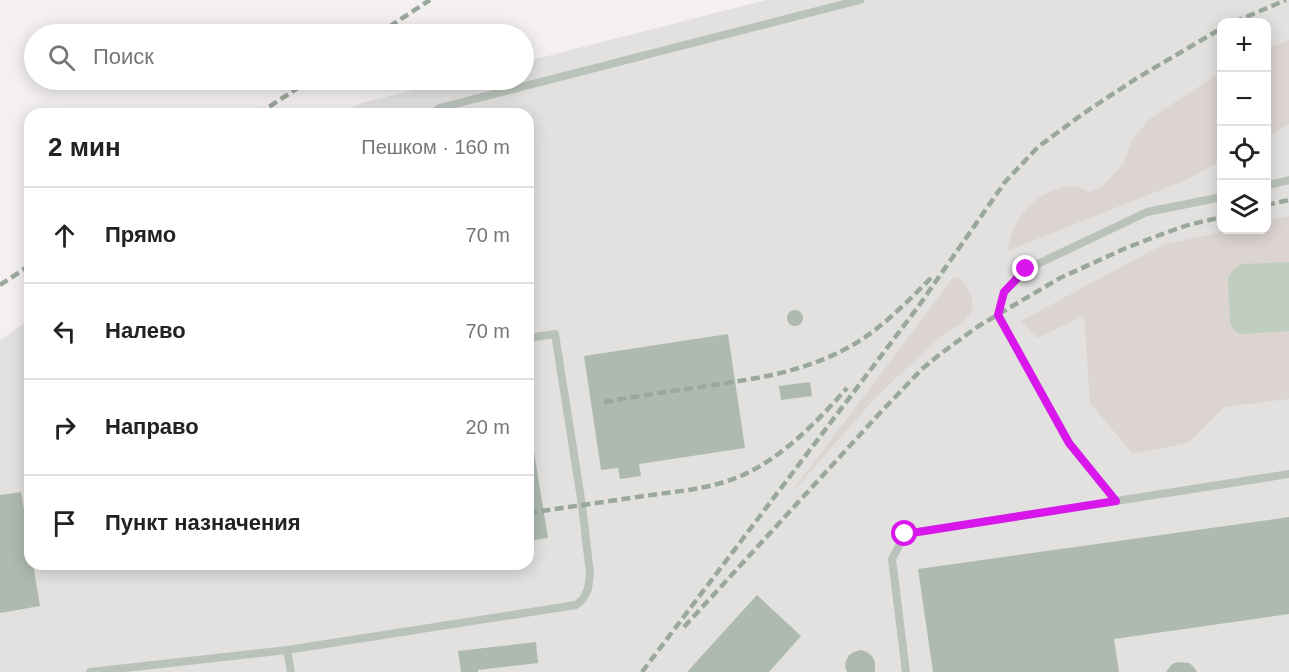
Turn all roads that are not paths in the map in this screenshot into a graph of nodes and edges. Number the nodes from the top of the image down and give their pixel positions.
1 (860, 0) edge
2 (534, 84) edge
3 (509, 90) edge
4 (439, 108) edge
5 (1289, 180) edge
6 (1271, 185) edge
7 (1217, 198) edge
8 (534, 337) edge
9 (1289, 474) edge
10 (1116, 501) junction
11 (287, 650) junction
12 (90, 672) edge
13 (291, 672) edge
14 (906, 672) edge

1 - 2 lane
3 - 4 lane
5 - 6 lane
7 - 10 lane
8 - 11 lane
9 - 10 lane
10 - 14 lane
11 - 12 lane
11 - 13 lane

